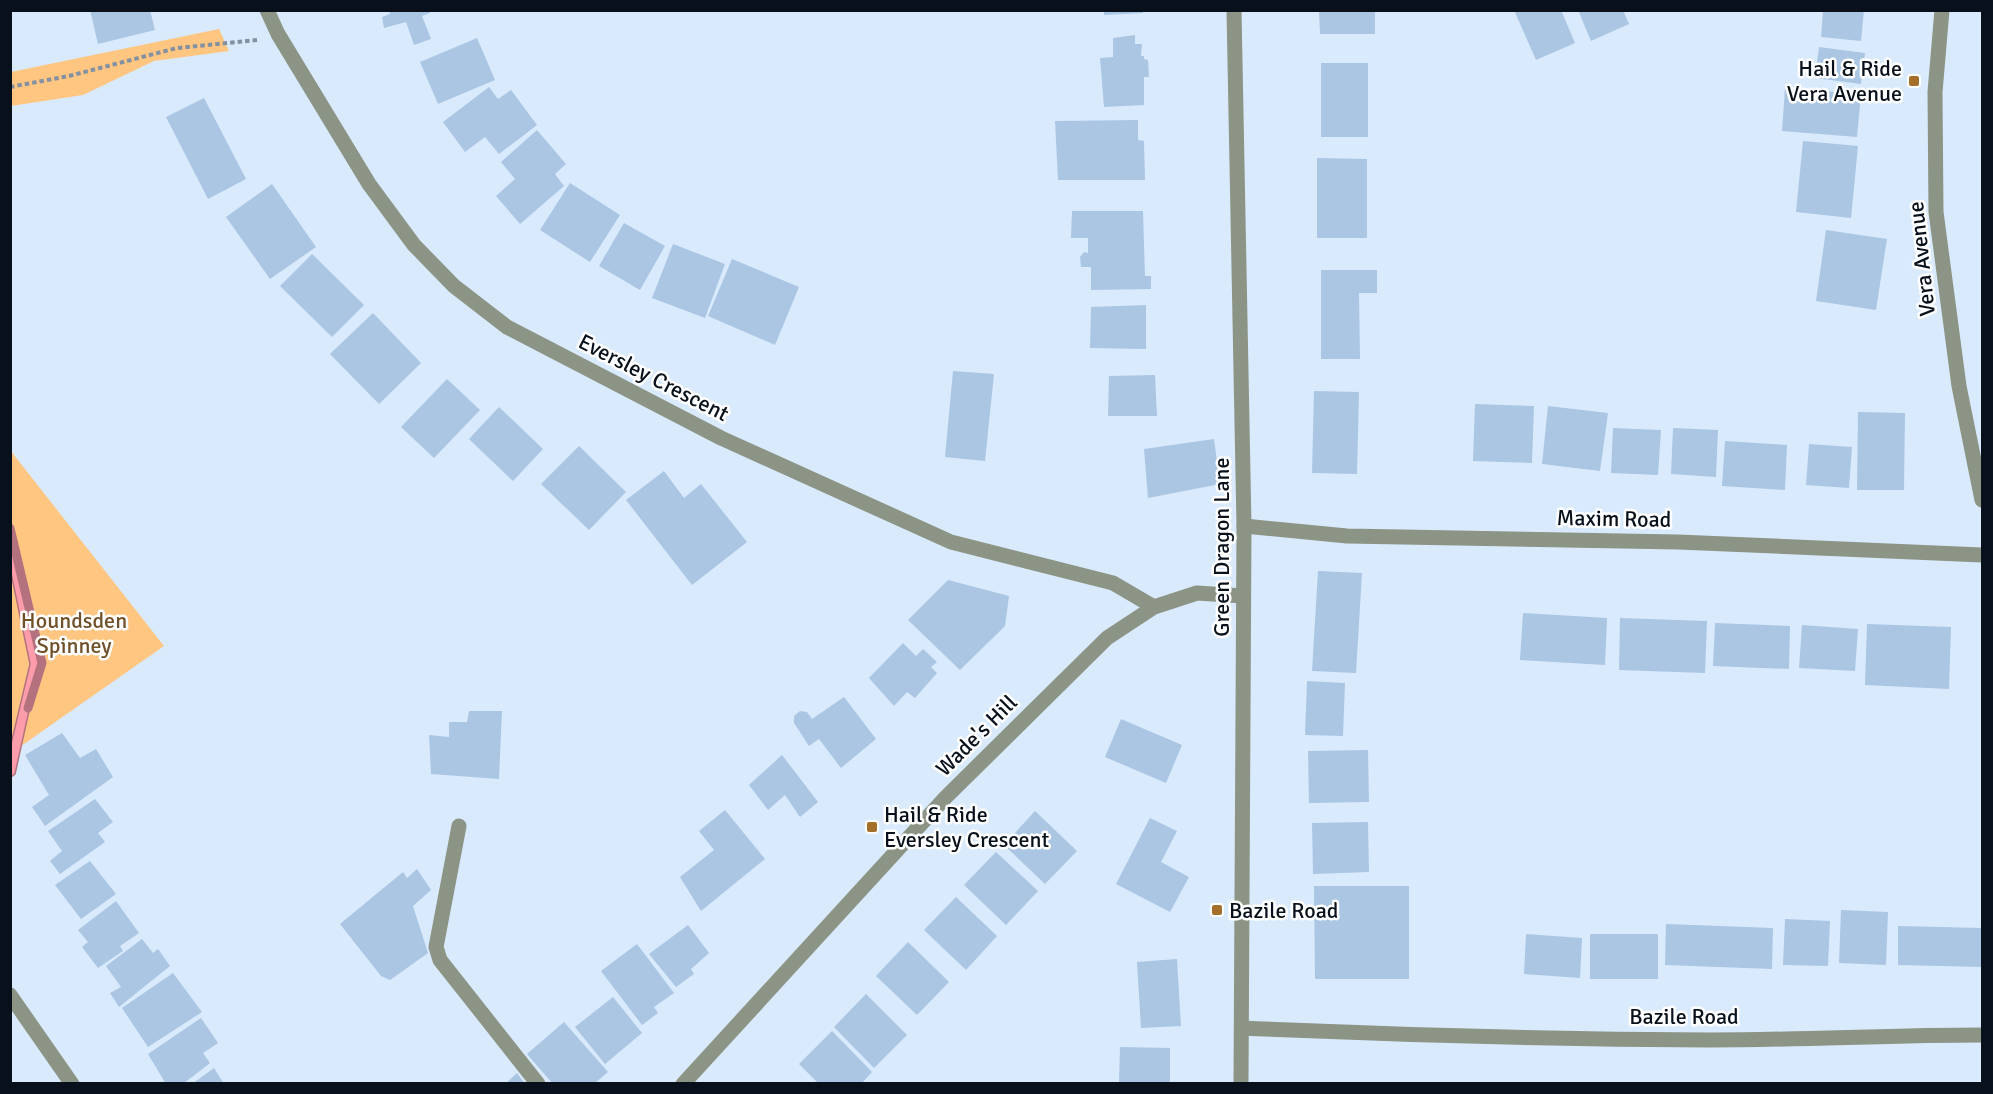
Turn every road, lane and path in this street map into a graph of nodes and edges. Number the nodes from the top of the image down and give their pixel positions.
1 (267, 10) edge
2 (1234, 10) edge
3 (1942, 10) edge
4 (278, 34) junction
5 (10, 87) edge
6 (1983, 500) edge
7 (1244, 526) junction
8 (1983, 555) edge
9 (1243, 596) junction
10 (1154, 607) junction
11 (459, 826) dead end
12 (10, 995) edge
13 (1242, 1028) junction
14 (1983, 1035) edge
15 (72, 1083) edge
16 (538, 1083) edge
17 (684, 1083) edge
18 (1241, 1083) edge

1 - 4 street, Eversley Crescent
2 - 7 street, Green Dragon Lane
3 - 6 street, Vera Avenue
4 - 5 path
4 - 10 street, Eversley Crescent
7 - 8 street, Maxim Road
7 - 9 street, Green Dragon Lane
9 - 10 street, Wade's Hill
9 - 13 street, Green Dragon Lane
10 - 17 street, Wade's Hill
11 - 16 street
12 - 15 street
13 - 14 street, Bazile Road
13 - 18 street, Green Dragon Lane

